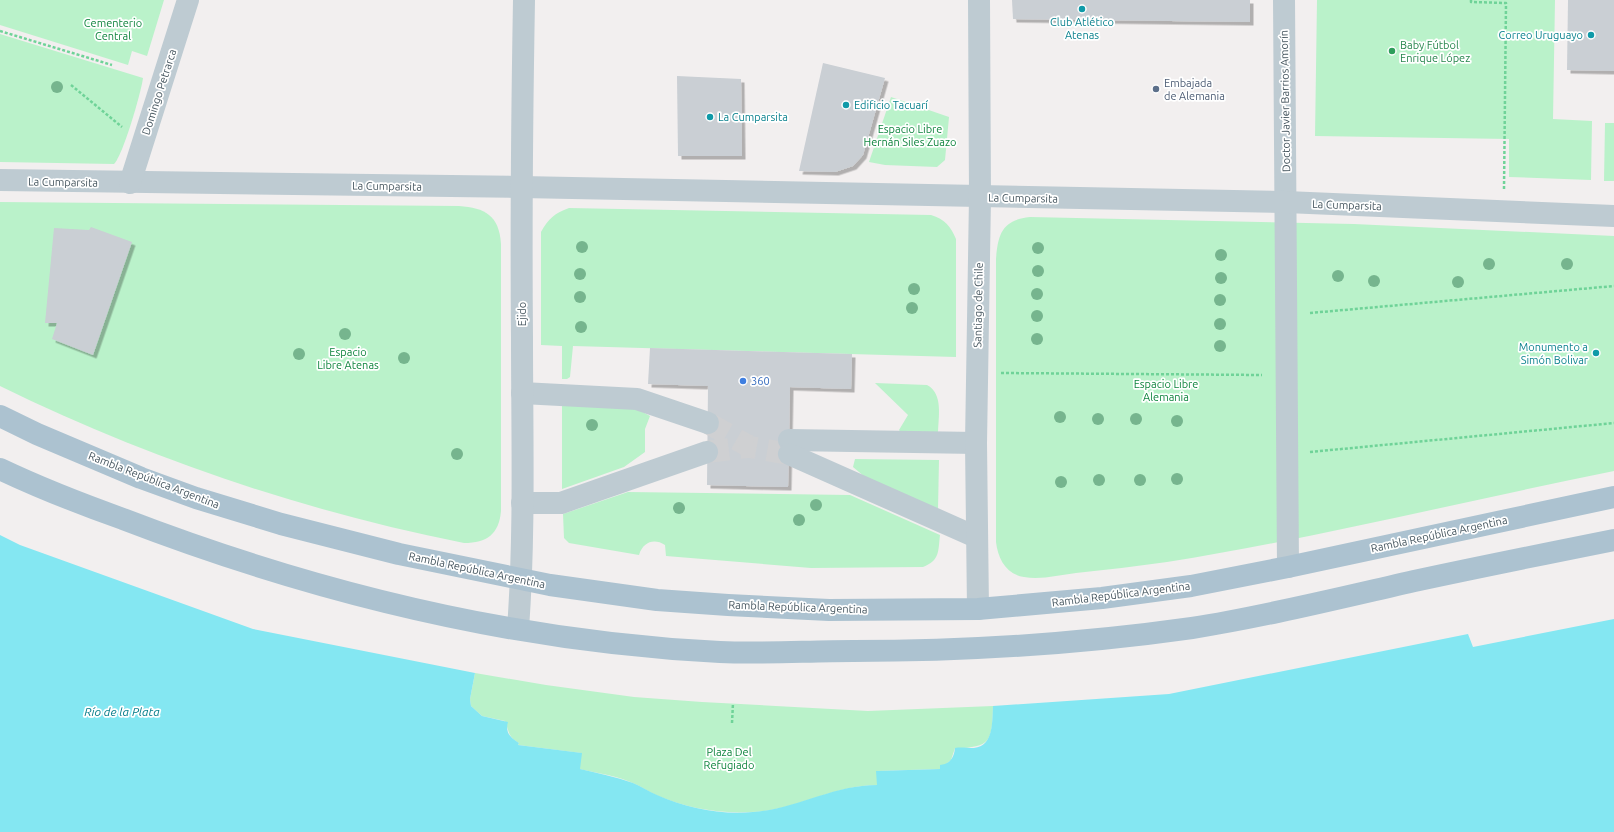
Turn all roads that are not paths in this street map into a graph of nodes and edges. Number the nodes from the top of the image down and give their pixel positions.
1 (188, 0) edge
2 (524, 0) edge
3 (979, 0) edge
4 (1284, 0) edge
5 (0, 180) edge
6 (130, 183) junction
7 (521, 187) junction
8 (980, 197) junction
9 (1286, 202) junction
10 (1614, 216) edge
11 (522, 393) junction
12 (0, 416) edge
13 (708, 423) tunnel mouth
14 (976, 443) junction
15 (708, 452) tunnel mouth
16 (0, 469) edge
17 (1614, 497) edge
18 (522, 503) junction
19 (976, 537) junction
20 (1614, 540) edge
21 (1288, 567) junction
22 (522, 580) junction
23 (978, 609) junction
24 (518, 629) junction

1 - 6 street, Domingo Petrarca
2 - 7 street, Ejido
3 - 8 street, Santiago de Chile
4 - 9 street, Doctor Javier Barrios Amorín
5 - 6 street, La Cumparsita
6 - 7 street, La Cumparsita
7 - 8 street, La Cumparsita
7 - 11 street, Ejido
8 - 9 street, La Cumparsita
8 - 14 street, Santiago de Chile
9 - 10 street, La Cumparsita
9 - 21 street, Doctor Javier Barrios Amorín
11 - 13 street
11 - 18 street, Ejido
12 - 22 main road, Rambla República Argentina
14 - 19 street, Santiago de Chile
14 - 19 street
15 - 18 street
16 - 24 main road
17 - 21 main road, Rambla República Argentina
18 - 22 street, Ejido
19 - 23 street, Santiago de Chile
20 - 24 main road
21 - 23 main road, Rambla República Argentina
22 - 23 main road, Rambla República Argentina
22 - 24 street, Ejido

